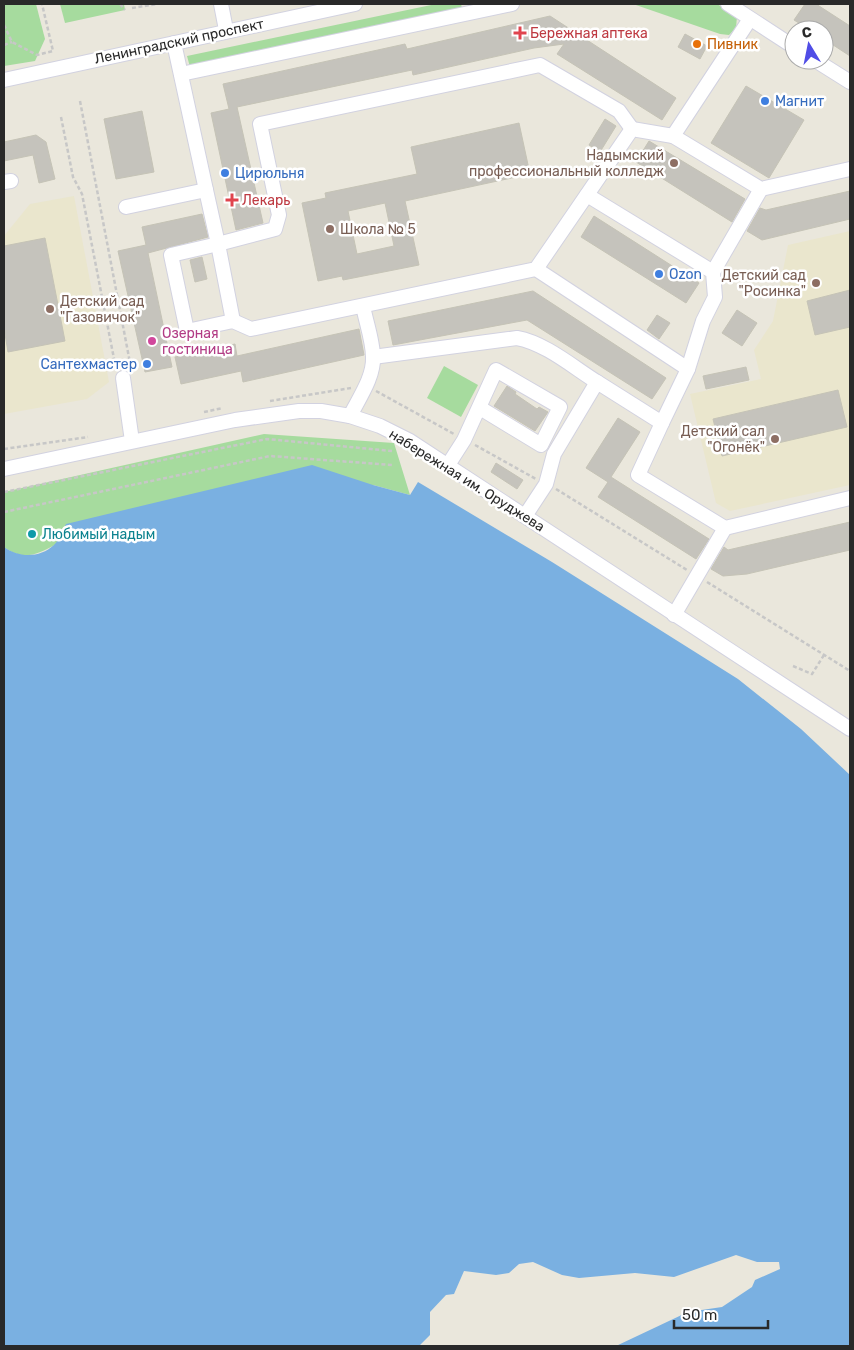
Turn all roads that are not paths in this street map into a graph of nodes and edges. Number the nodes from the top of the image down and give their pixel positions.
1 (221, 4) edge
2 (355, 4) edge
3 (512, 4) edge
4 (728, 4) edge
5 (750, 20) junction
6 (226, 30) junction
7 (784, 41) edge
8 (174, 43) junction
9 (831, 70) edge
10 (182, 74) junction
11 (4, 80) edge
12 (850, 82) edge
13 (632, 129) junction
14 (673, 136) junction
15 (850, 169) edge
16 (761, 189) junction
17 (206, 190) junction
18 (587, 195) junction
19 (126, 208) dead end
20 (218, 244) junction
21 (536, 269) junction
22 (714, 272) junction
23 (363, 306) junction
24 (234, 321) junction
25 (373, 357) junction
26 (688, 369) junction
27 (123, 373) road end
28 (597, 382) junction
29 (480, 408) junction
30 (350, 416) junction
31 (662, 423) junction
32 (132, 441) junction
33 (448, 464) junction
34 (4, 469) edge
35 (850, 498) edge
36 (525, 516) junction
37 (724, 528) junction
38 (674, 615) junction
39 (850, 728) edge

1 - 6 street
2 - 6 street, Ленинградский проспект
3 - 10 street
4 - 5 street
5 - 7 street
5 - 14 street
6 - 8 street, Ленинградский проспект
8 - 10 street
8 - 11 street, Ленинградский проспект
9 - 12 street
10 - 17 street
13 - 14 street
13 - 18 street
13 - 20 street
14 - 16 street
15 - 16 street
16 - 22 street
17 - 19 street
17 - 20 street
18 - 21 street
18 - 22 street
20 - 24 street
20 - 24 street
21 - 23 street
21 - 26 street
22 - 26 street
23 - 24 street
23 - 25 street
25 - 28 street
25 - 30 street
26 - 31 street
27 - 32 street
28 - 31 street
28 - 36 street
29 - 29 street
29 - 33 street
30 - 32 street, набережная им. Оруджева
30 - 33 street, набережная им. Оруджева
31 - 37 street
32 - 34 street, набережная им. Оруджева
33 - 36 street, набережная им. Оруджева
35 - 37 street
36 - 38 street, набережная им. Оруджева
37 - 38 street
38 - 39 street, набережная им. Оруджева

